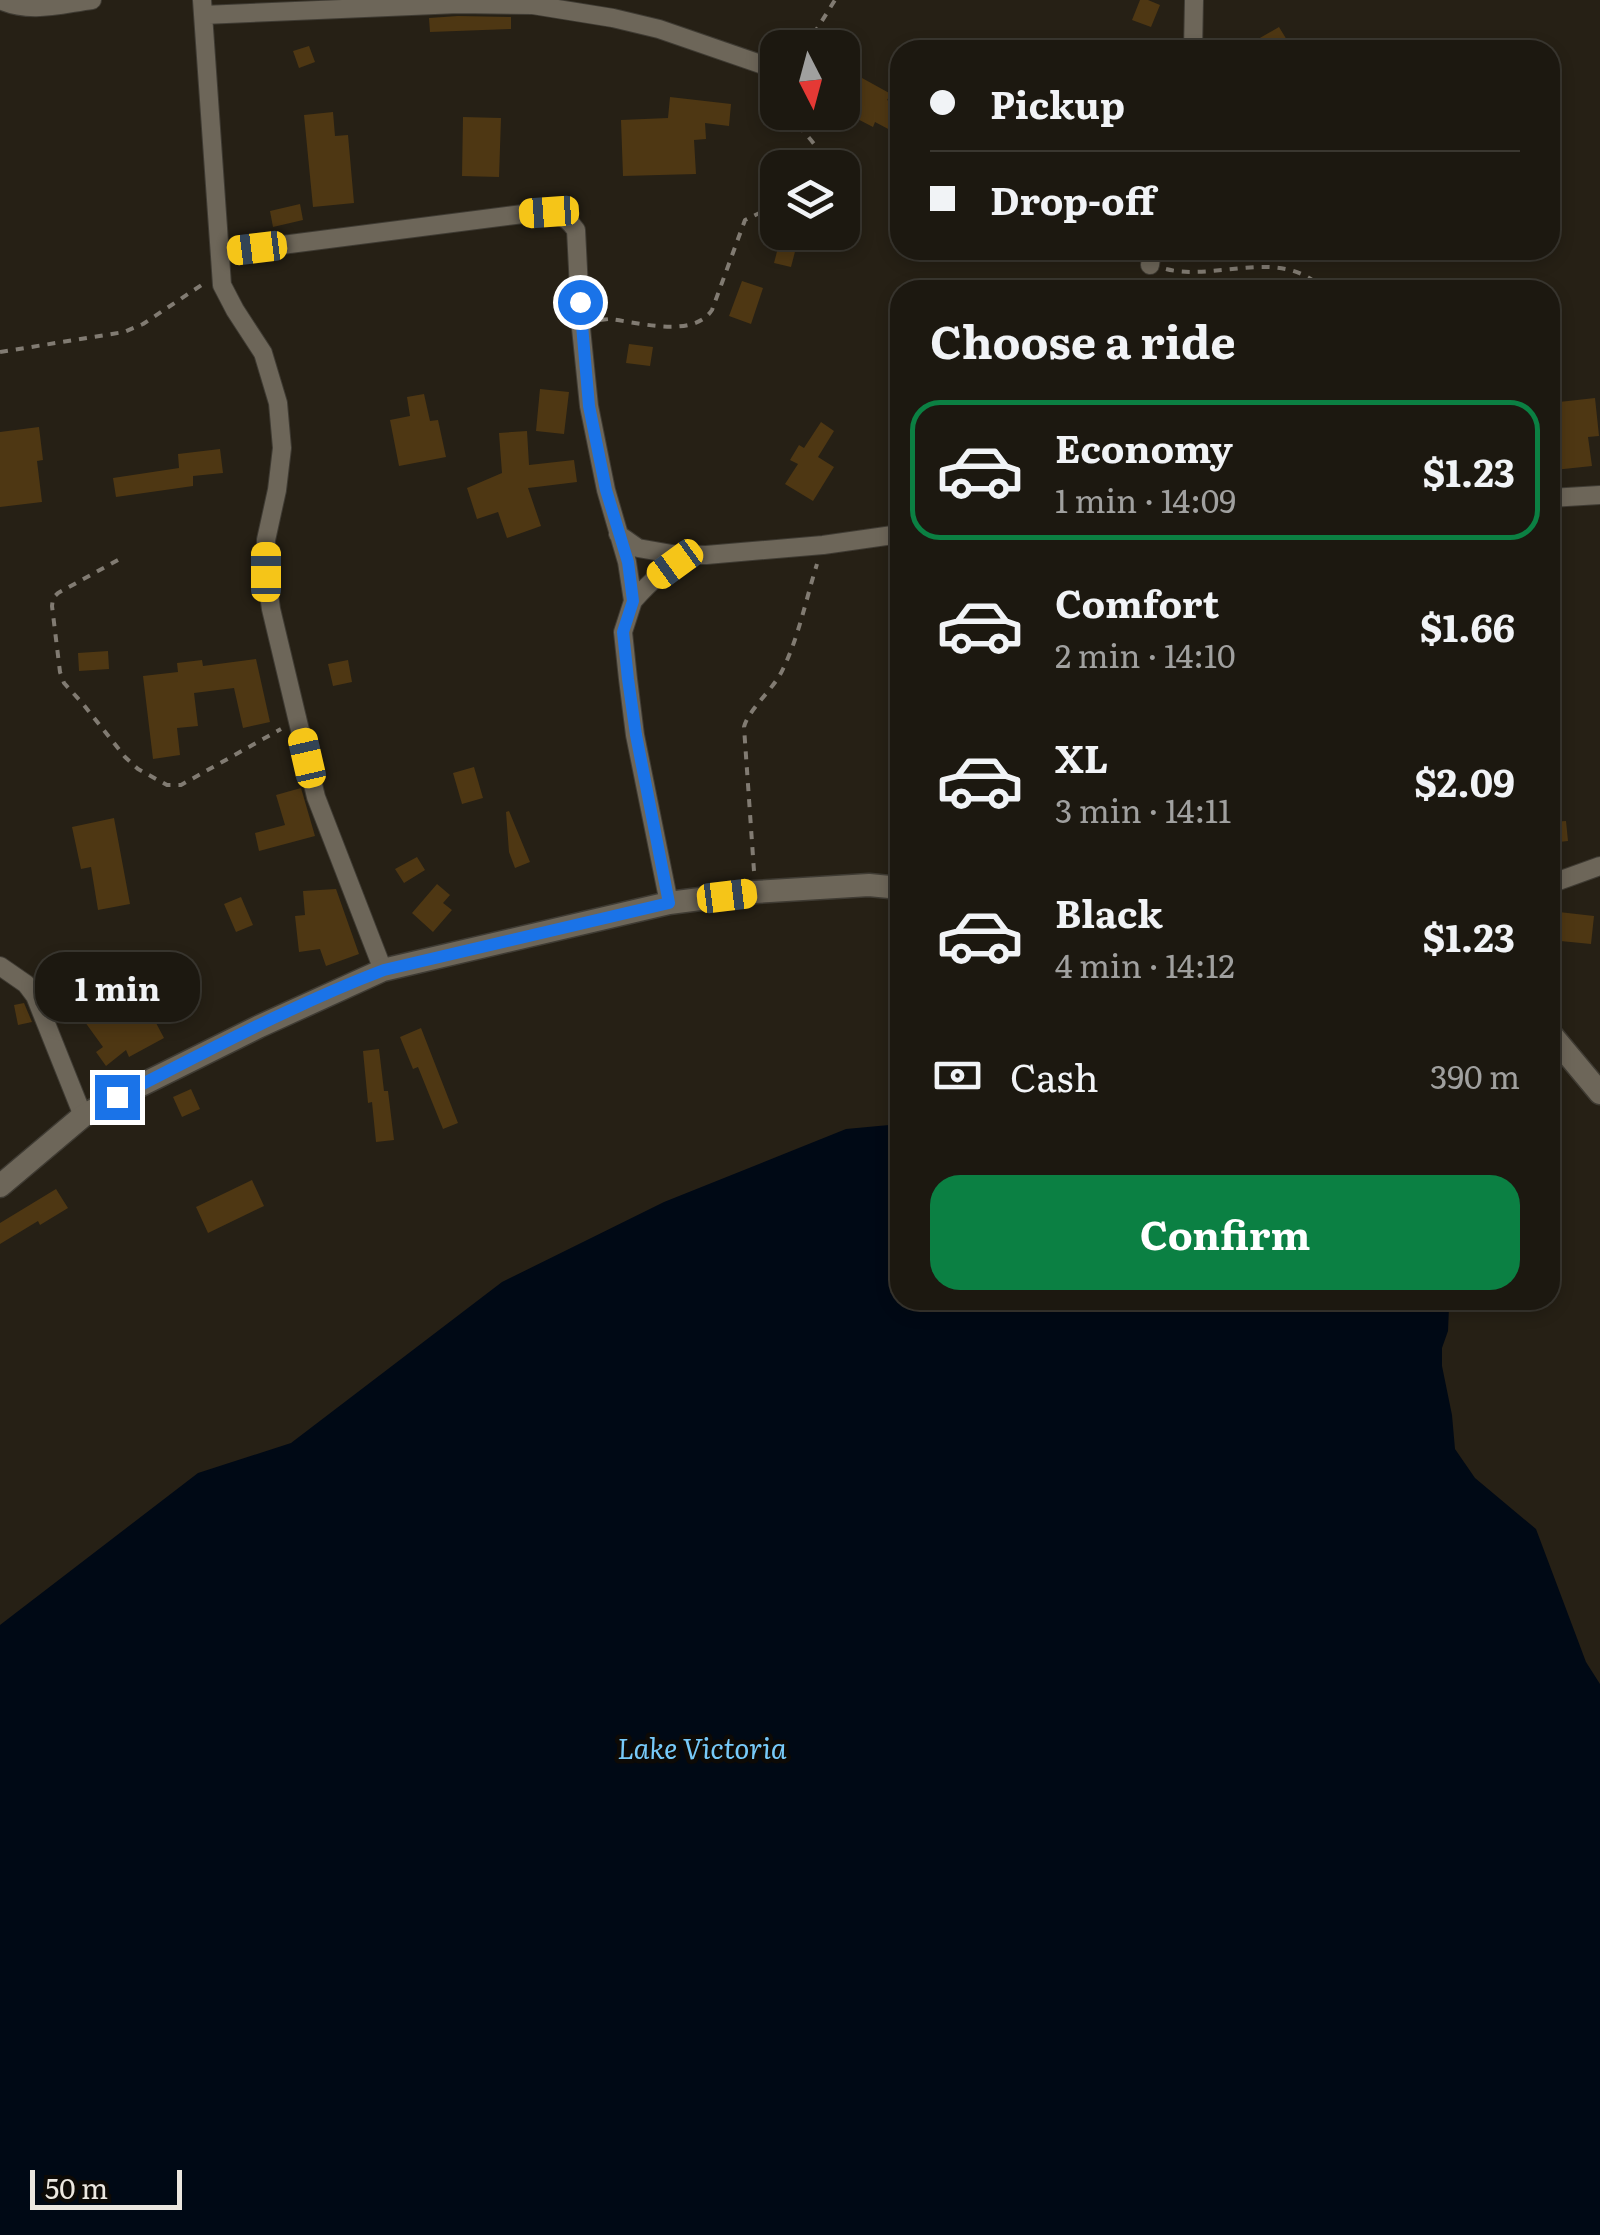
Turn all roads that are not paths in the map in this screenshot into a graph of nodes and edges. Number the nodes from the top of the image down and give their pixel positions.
1 (92, 0) edge
2 (1194, 0) edge
3 (7, 3) edge
4 (202, 8) edge
5 (0, 21) edge
6 (1194, 40) edge
7 (760, 64) edge
8 (220, 260) junction
9 (1600, 495) edge
10 (1560, 497) edge
11 (618, 534) junction
12 (890, 535) edge
13 (706, 555) junction
14 (633, 601) junction
15 (1600, 866) edge
16 (1560, 880) edge
17 (890, 887) edge
18 (669, 903) junction
19 (384, 970) junction
20 (5, 975) edge
21 (1560, 1045) edge
22 (1600, 1093) edge
23 (83, 1116) junction
24 (0, 1186) edge

1 - 3 street
2 - 6 street
3 - 5 street
4 - 7 street
4 - 8 street
8 - 11 street
8 - 19 street
9 - 10 street
11 - 13 street
11 - 14 street
12 - 13 street
13 - 14 street
14 - 18 street
15 - 16 street
17 - 18 street
18 - 19 street
19 - 23 street
20 - 23 street
21 - 22 street
23 - 24 street

